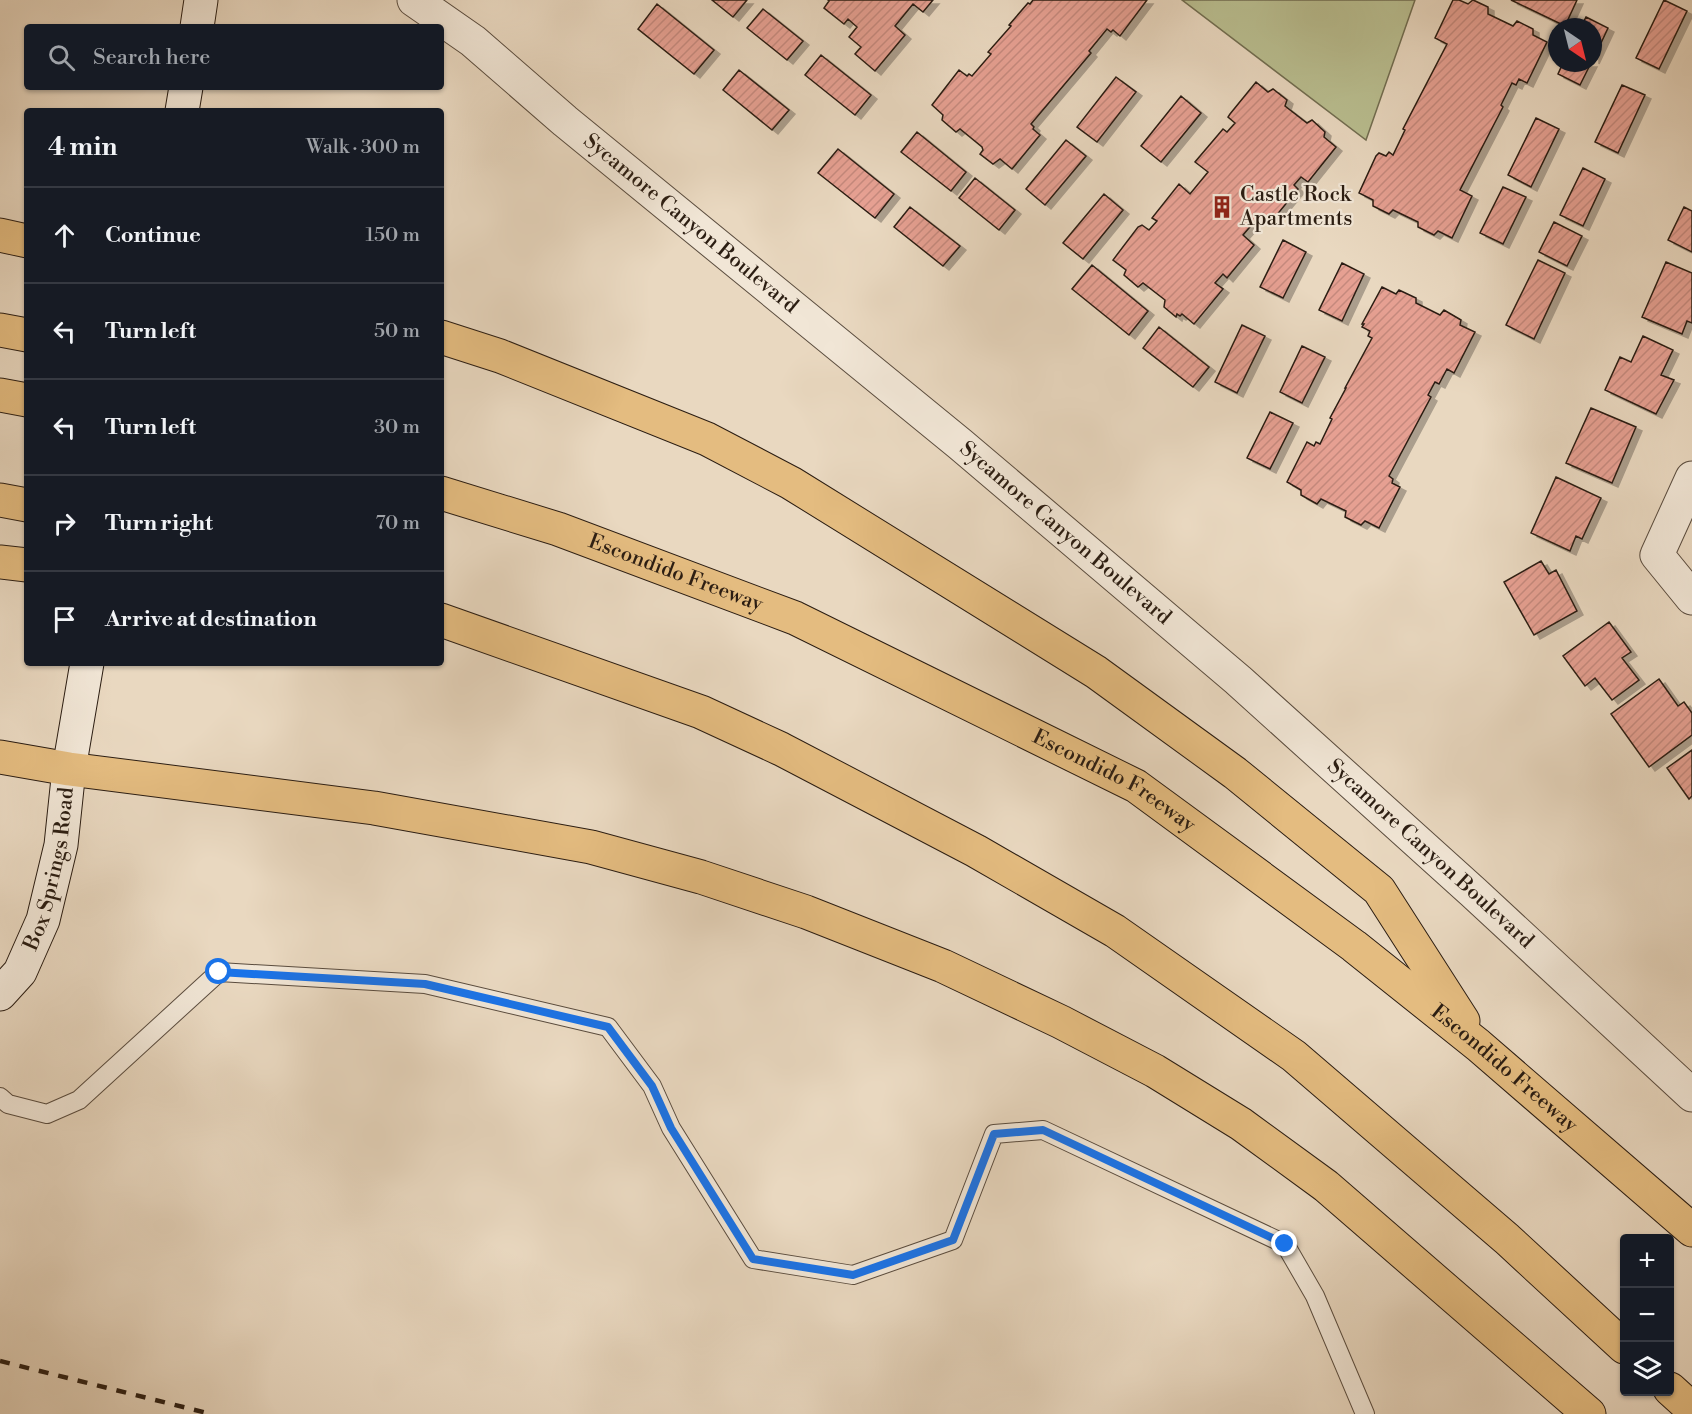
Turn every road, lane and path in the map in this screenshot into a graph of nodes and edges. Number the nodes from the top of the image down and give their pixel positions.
1 (201, 0) edge
2 (414, 0) edge
3 (197, 24) edge
4 (186, 90) edge
5 (182, 108) edge
6 (0, 235) edge
7 (24, 239) edge
8 (0, 330) edge
9 (24, 334) edge
10 (444, 338) edge
11 (0, 395) edge
12 (24, 399) edge
13 (1692, 478) edge
14 (444, 494) edge
15 (0, 500) edge
16 (24, 504) edge
17 (0, 517) edge
18 (24, 521) edge
19 (0, 562) edge
20 (24, 565) edge
21 (1692, 598) edge
22 (444, 621) edge
23 (86, 666) edge
24 (0, 757) edge
25 (69, 769) junction
26 (0, 994) edge
27 (1478, 1045) junction
28 (1692, 1095) edge
29 (0, 1097) edge
30 (1692, 1230) edge
31 (1620, 1343) edge
32 (1674, 1393) edge
33 (1692, 1410) edge
34 (1365, 1414) edge
35 (1589, 1414) edge

1 - 3 street
2 - 28 street, Sycamore Canyon Boulevard
4 - 5 street
6 - 7 highway
8 - 9 highway
10 - 27 highway
11 - 12 highway
13 - 21 street
14 - 27 highway, Escondido Freeway
15 - 16 highway
17 - 18 highway
19 - 20 highway
22 - 31 highway
23 - 25 street, Box Springs Road
24 - 25 highway
25 - 26 street, Box Springs Road
25 - 35 highway
27 - 30 highway, Escondido Freeway
29 - 34 lane
32 - 33 highway

